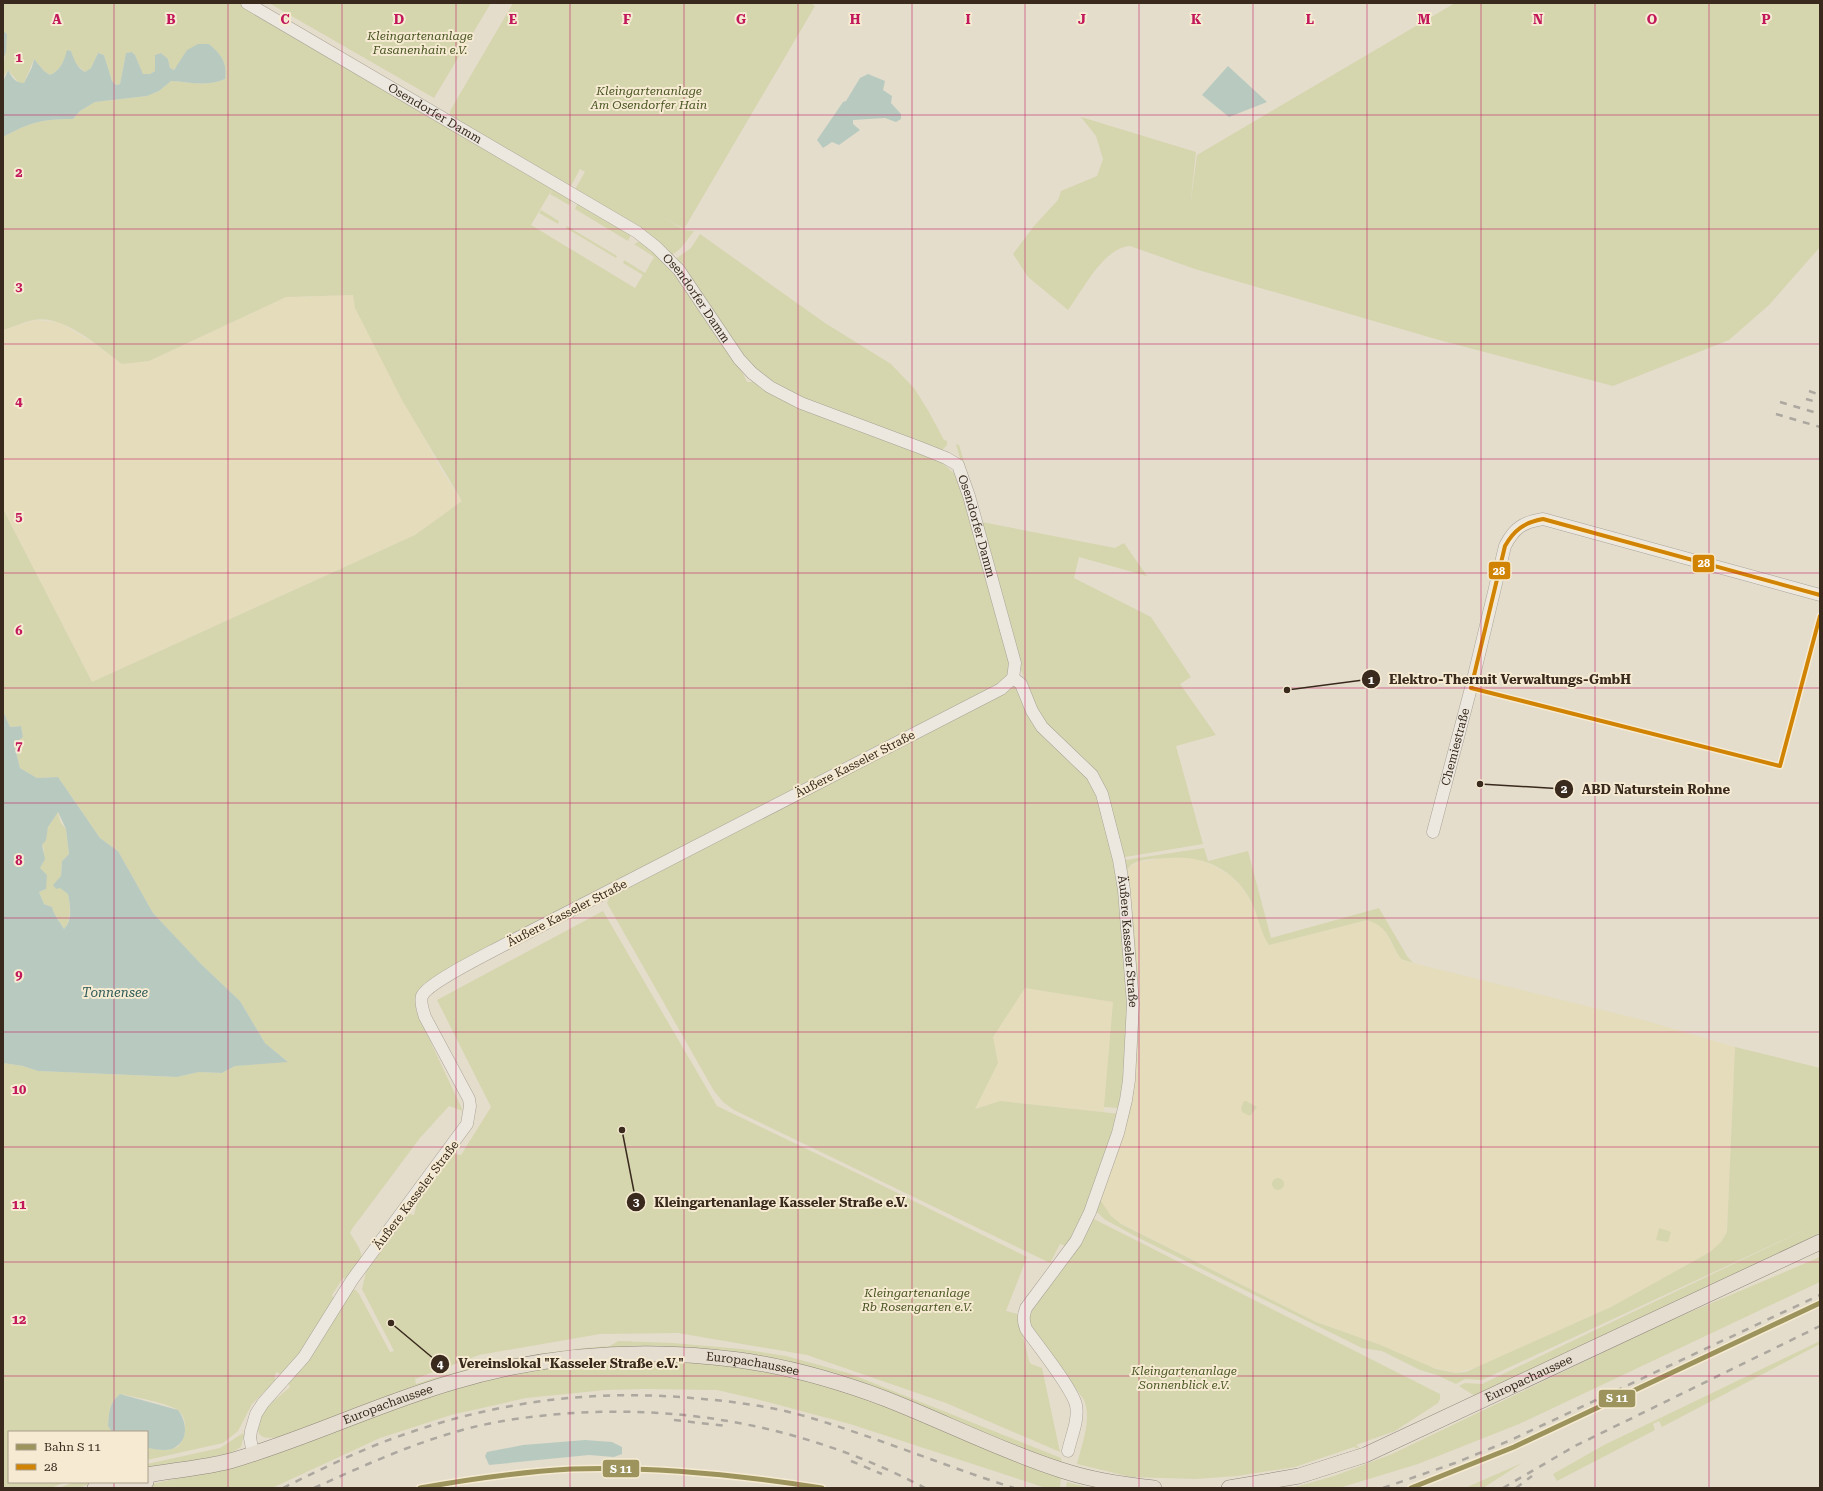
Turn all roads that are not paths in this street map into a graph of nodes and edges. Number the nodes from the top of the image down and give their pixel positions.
1 (247, 3) edge
2 (1820, 595) edge
3 (1013, 678) junction
4 (1433, 832) dead end
5 (1820, 1242) edge
6 (1068, 1451) dead end
7 (253, 1453) junction
8 (180, 1471) junction
9 (148, 1475) edge
10 (148, 1481) edge
11 (112, 1483) edge
12 (143, 1483) edge
13 (95, 1488) edge
14 (126, 1488) edge
15 (1154, 1488) edge
16 (1229, 1488) edge

1 - 3 street, Osendorfer Damm
2 - 4 street, Chemiestraße
3 - 6 street, Äußere Kasseler Straße
3 - 7 street, Äußere Kasseler Straße
5 - 16 main road, Europachaussee
7 - 8 main road, Europachaussee
7 - 15 main road, Europachaussee
8 - 9 main road, Europachaussee
8 - 10 main road, Europachaussee
11 - 13 main road
12 - 14 main road, Europachaussee

